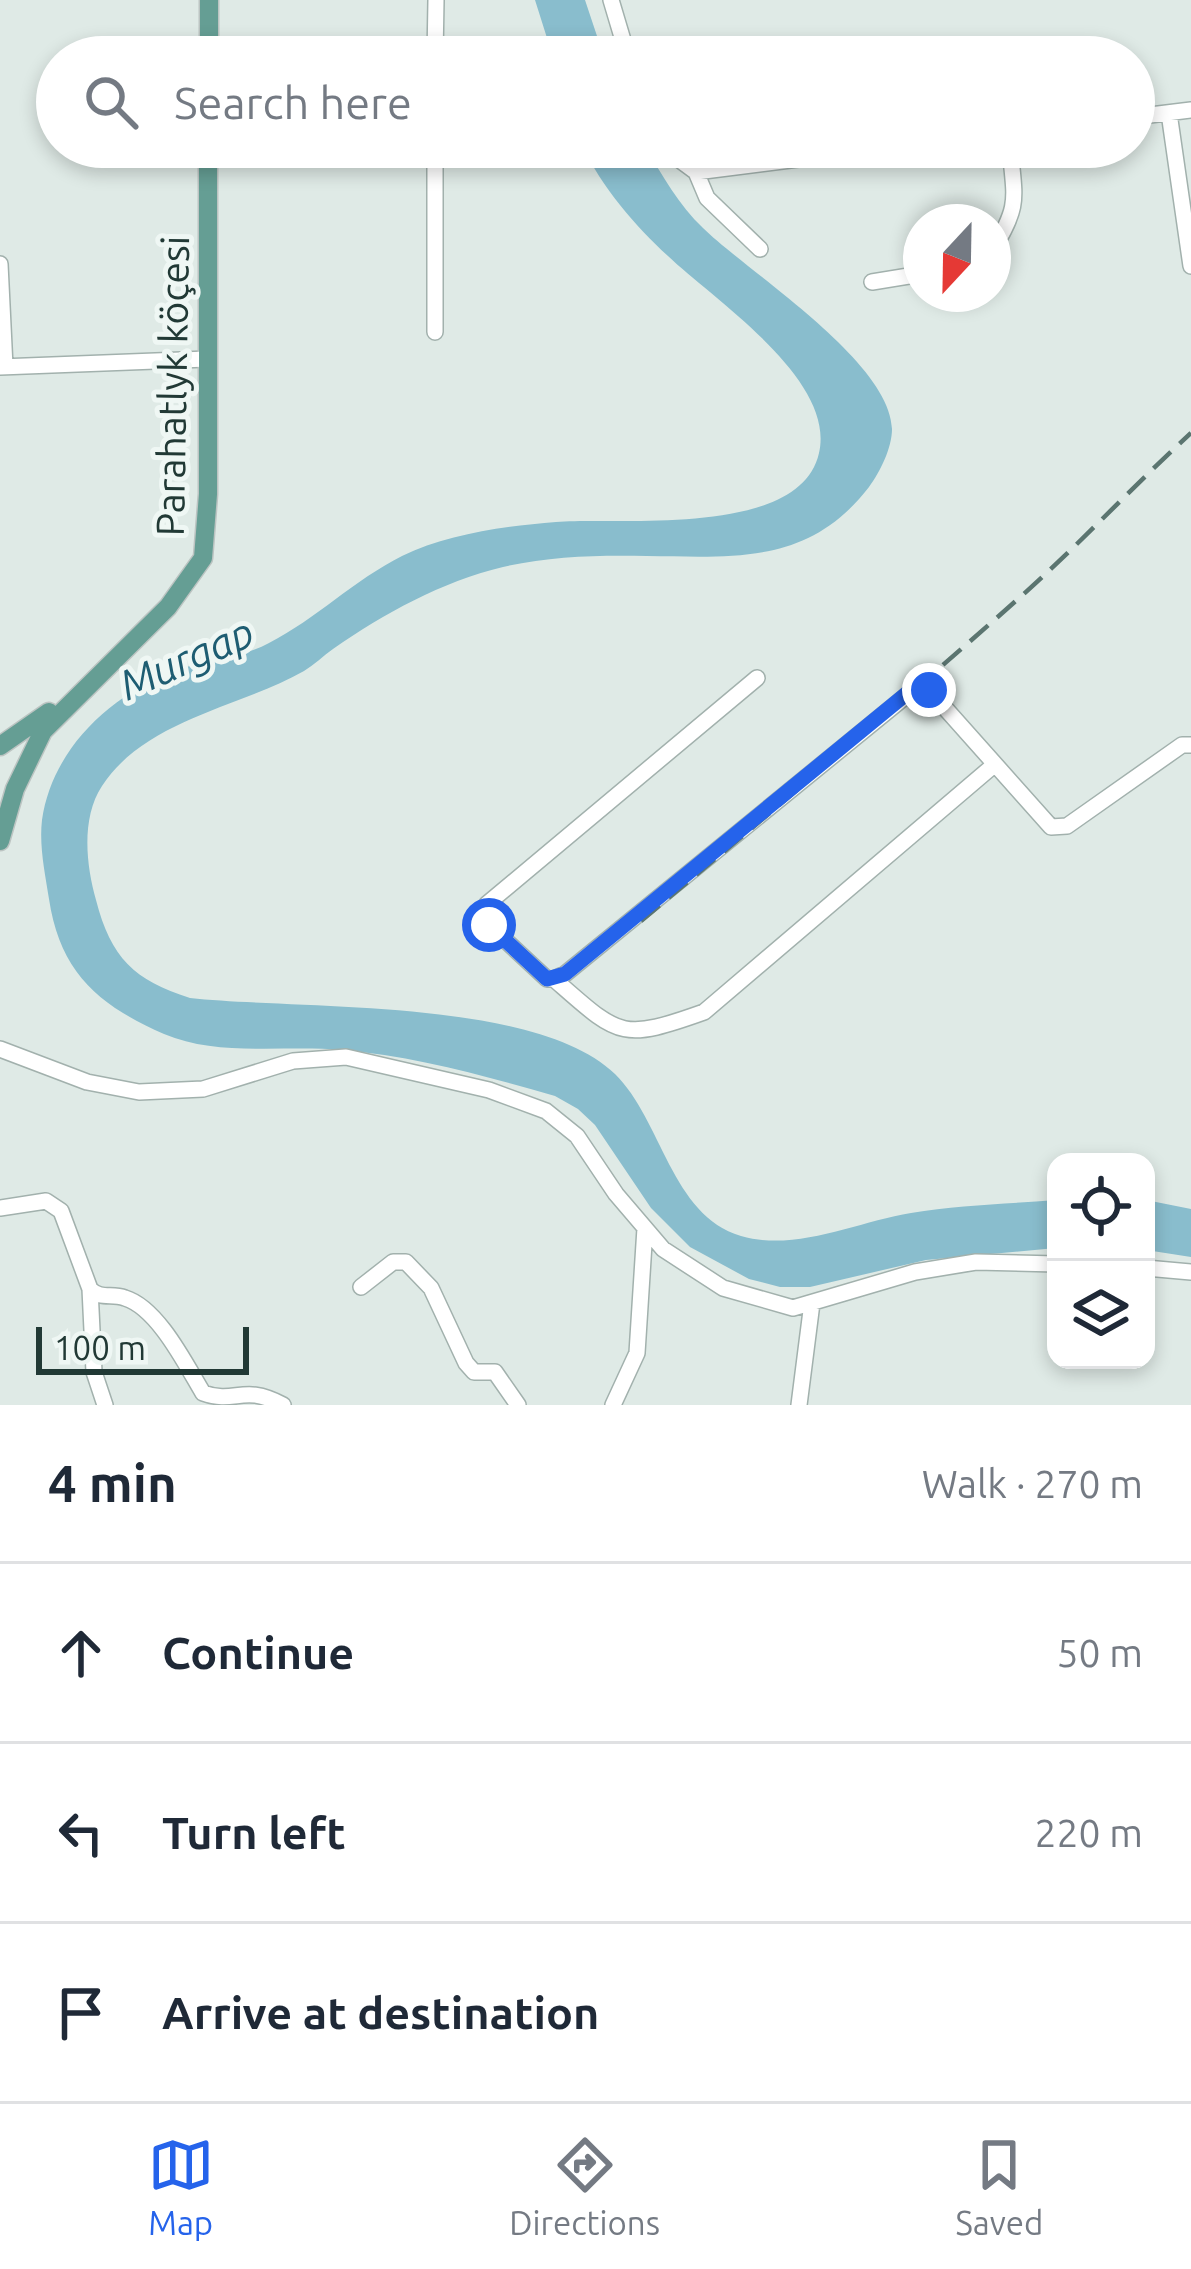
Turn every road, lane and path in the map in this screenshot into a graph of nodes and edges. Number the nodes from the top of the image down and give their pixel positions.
1 (209, 0) edge
2 (436, 0) edge
3 (610, 0) edge
4 (209, 36) edge
5 (435, 36) edge
6 (621, 36) edge
7 (1191, 110) edge
8 (1169, 112) junction
9 (1155, 114) edge
10 (208, 168) edge
11 (435, 168) edge
12 (691, 168) edge
13 (728, 168) edge
14 (1012, 168) edge
15 (696, 172) junction
16 (1011, 221) edge
17 (760, 249) dead end
18 (0, 264) edge
19 (1191, 266) edge
20 (903, 277) edge
21 (872, 282) dead end
22 (435, 332) dead end
23 (207, 358) junction
24 (2, 367) edge
25 (757, 678) dead end
26 (87, 685) junction
27 (1191, 745) edge
28 (0, 746) edge
29 (994, 765) junction
30 (5, 802) edge
31 (0, 841) edge
32 (554, 979) junction
33 (0, 1049) edge
34 (0, 1208) edge
35 (645, 1228) junction
36 (1047, 1264) edge
37 (1155, 1269) edge
38 (1191, 1272) edge
39 (361, 1287) dead end
40 (90, 1289) junction
41 (812, 1303) junction
42 (105, 1405) edge
43 (284, 1405) edge
44 (518, 1405) edge
45 (613, 1405) edge
46 (800, 1405) edge

1 - 4 main road
2 - 5 street
3 - 6 street
7 - 8 street
8 - 9 street
8 - 19 street
10 - 23 main road, Parahatlyk köçesi
11 - 22 street
12 - 15 street
13 - 15 street
14 - 16 street
15 - 17 street
18 - 24 street
20 - 21 street
23 - 24 street
23 - 26 main road, Parahatlyk köçesi
25 - 32 street
26 - 28 main road
26 - 30 main road, Parahatlyk köçesi
27 - 29 street
29 - 32 street
29 - 32 street
30 - 31 main road, Parahatlyk köçesi
33 - 35 street
34 - 40 street
35 - 41 street
35 - 45 street
36 - 41 street
37 - 38 street
39 - 44 street
40 - 42 street
40 - 43 street
41 - 46 street

